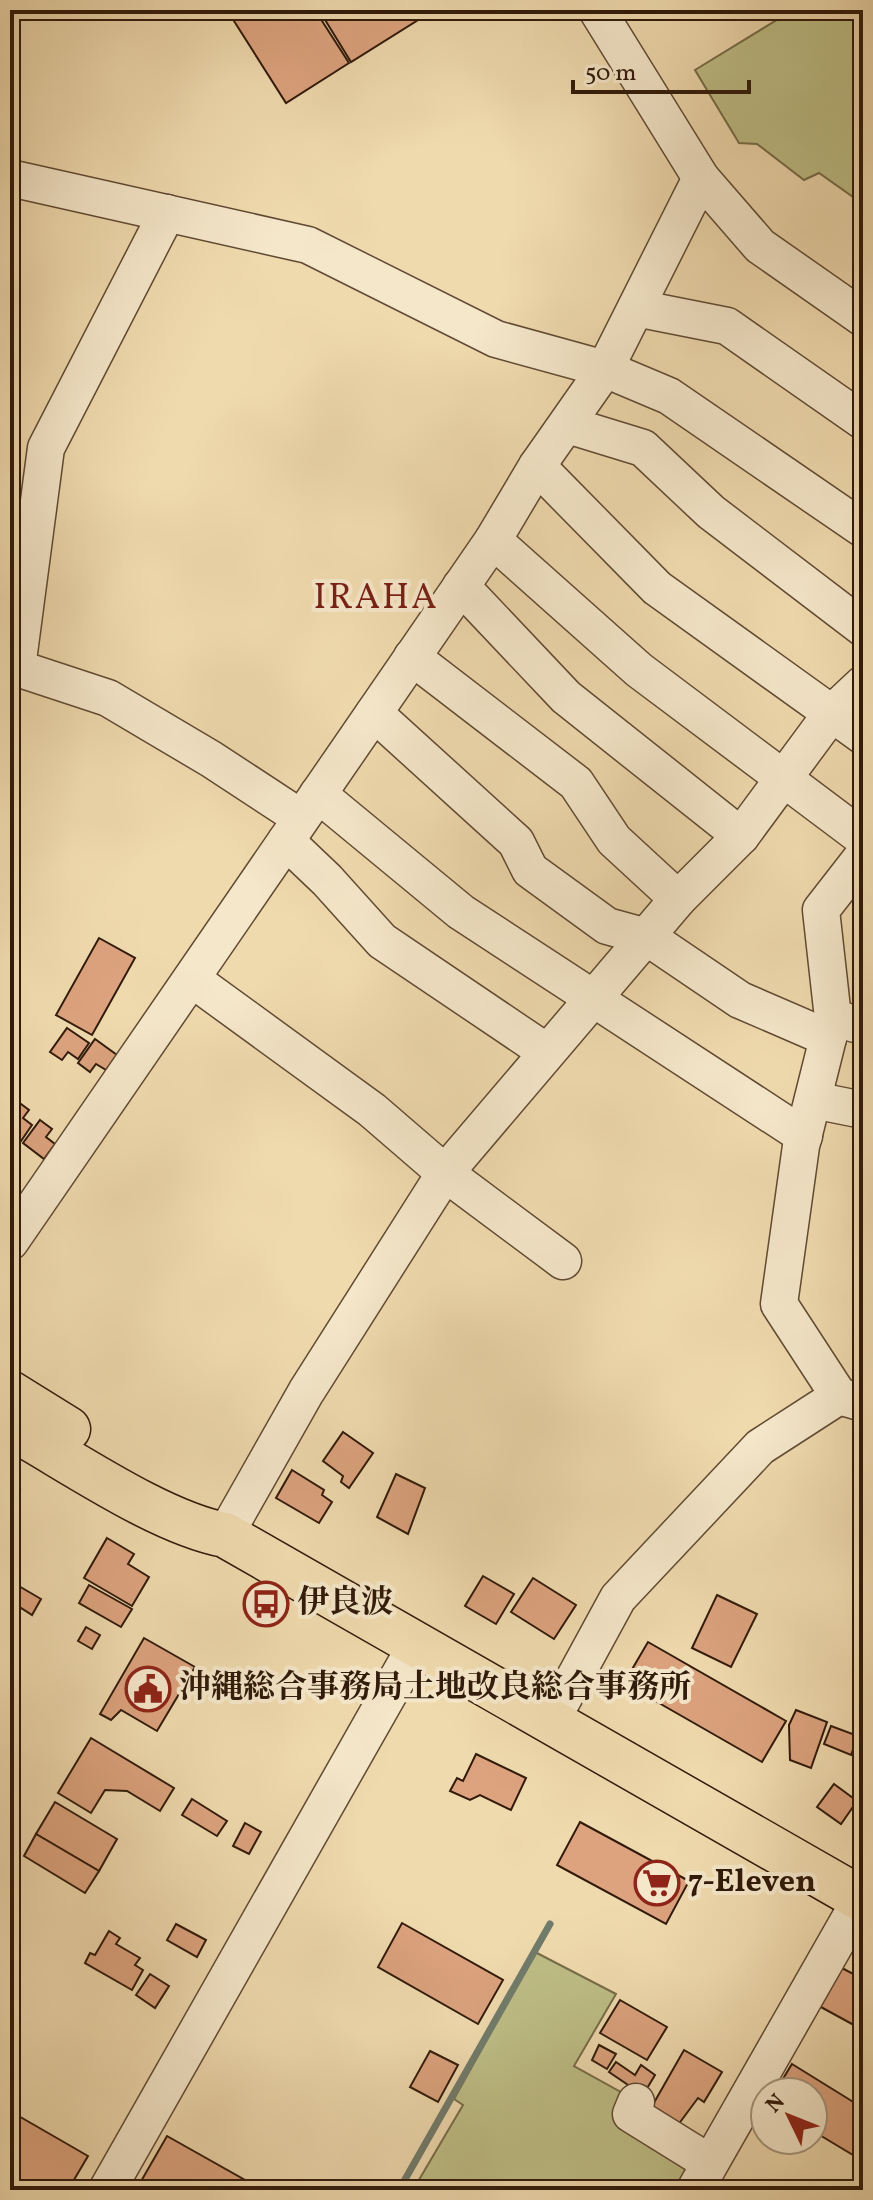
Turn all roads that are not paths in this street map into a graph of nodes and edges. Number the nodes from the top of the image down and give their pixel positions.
1 (597, 10) edge
2 (10, 178) edge
3 (701, 178) junction
4 (167, 213) junction
5 (636, 308) junction
6 (863, 318) edge
7 (605, 369) junction
8 (863, 421) edge
9 (568, 425) junction
10 (537, 466) junction
11 (863, 529) edge
12 (493, 540) junction
13 (461, 586) junction
14 (863, 628) edge
15 (412, 657) junction
16 (863, 684) edge
17 (374, 713) junction
18 (831, 714) junction
19 (863, 736) edge
20 (784, 778) junction
21 (302, 818) junction
22 (741, 836) junction
23 (863, 838) edge
24 (863, 856) edge
25 (678, 899) junction
26 (647, 937) junction
27 (192, 979) junction
28 (593, 998) junction
29 (841, 1027) edge
30 (545, 1051) junction
31 (813, 1100) junction
32 (863, 1110) edge
33 (804, 1136) junction
34 (445, 1173) junction
35 (10, 1242) edge
36 (563, 1261) dead end
37 (10, 1393) edge
38 (851, 1399) edge
39 (10, 1427) edge
40 (225, 1535) junction
41 (417, 1644) junction
42 (551, 1721) junction
43 (862, 1899) edge
44 (636, 2102) dead end
45 (703, 2177) edge
46 (107, 2190) edge

1 - 3 street
2 - 4 street
3 - 5 street
3 - 6 street
4 - 7 street
4 - 21 street
5 - 7 street
5 - 8 street
7 - 9 street
7 - 11 street
9 - 10 street
9 - 14 street
10 - 12 street
10 - 18 street
12 - 13 street
12 - 20 street
13 - 15 street
13 - 22 street
15 - 17 street
15 - 25 street
16 - 18 street
17 - 21 street
17 - 26 street
18 - 19 street
18 - 20 street
20 - 22 street
20 - 23 street
21 - 27 street
21 - 28 street
21 - 30 street
22 - 25 street
24 - 29 street
25 - 26 street
26 - 28 street
26 - 29 street
27 - 34 street
27 - 35 street
28 - 30 street
28 - 33 street
29 - 31 street
30 - 34 street
31 - 32 street
31 - 33 street
33 - 38 street
34 - 36 street
34 - 40 street
37 - 40 main road
38 - 42 street
39 - 40 main road
40 - 41 main road
41 - 42 main road
41 - 46 street
42 - 43 main road
43 - 45 street
44 - 45 street

